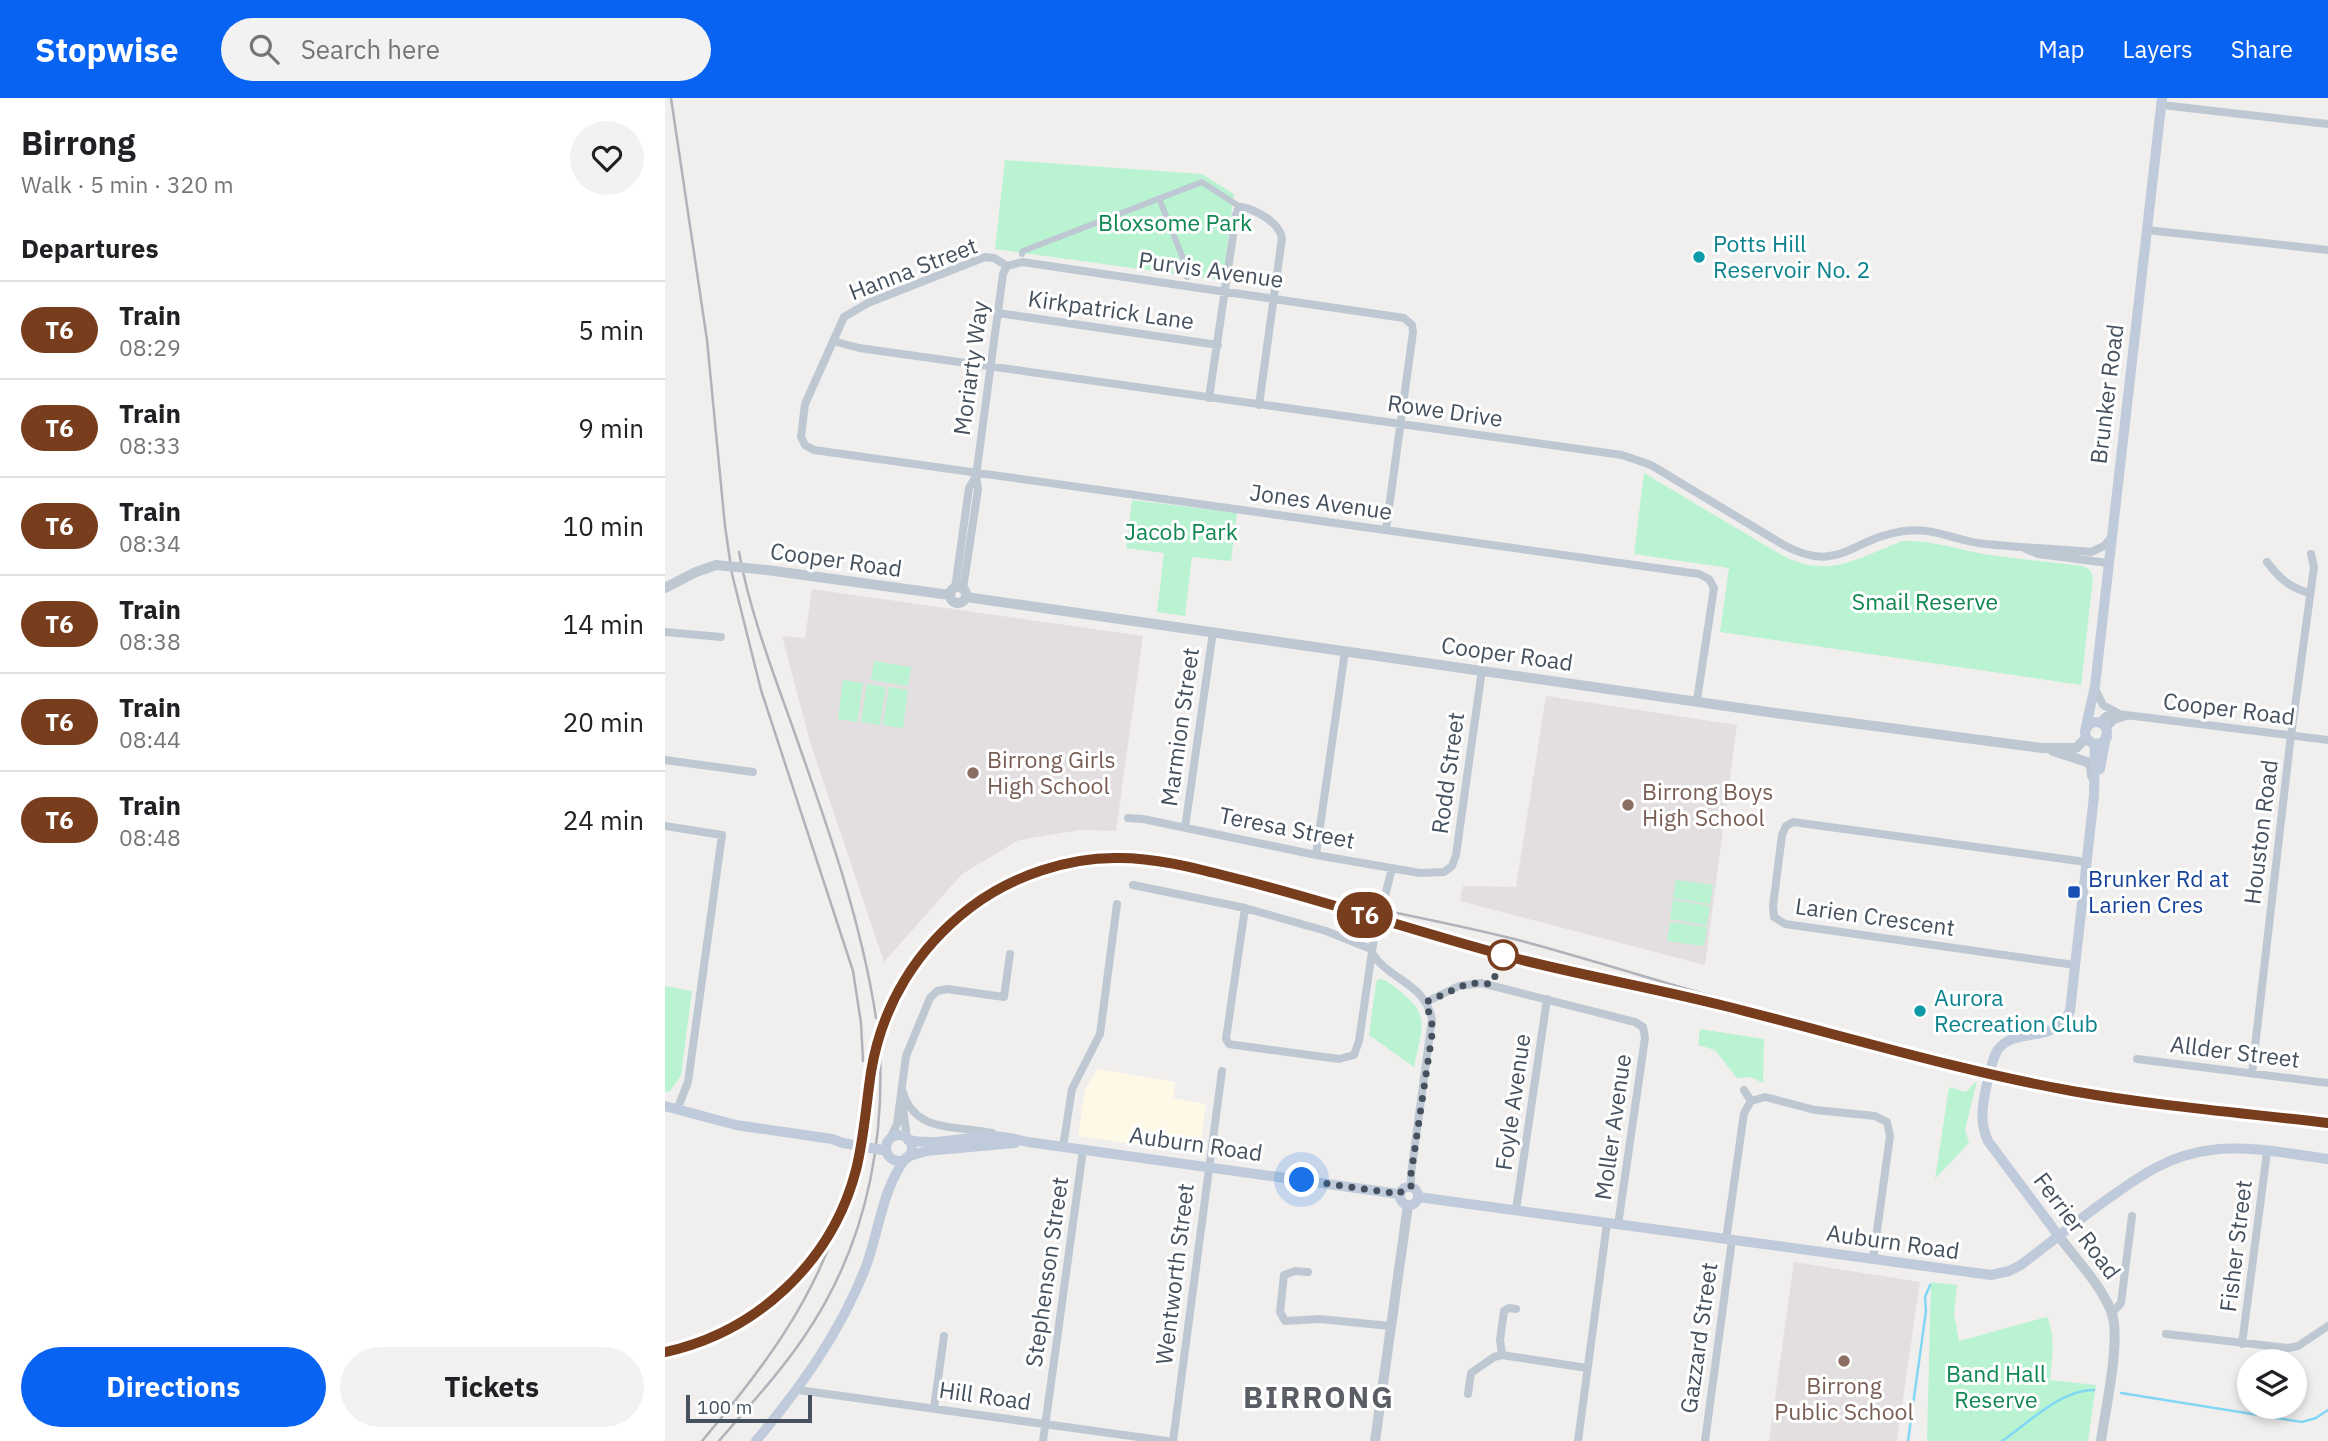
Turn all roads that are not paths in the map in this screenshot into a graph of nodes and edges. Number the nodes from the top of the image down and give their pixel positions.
1 (2162, 101) edge
2 (2328, 124) edge
3 (1159, 198) junction
4 (1240, 207) junction
5 (2147, 230) junction
6 (2328, 250) edge
7 (1022, 254) dead end
8 (1007, 266) junction
9 (1187, 277) dead end
10 (1225, 291) junction
11 (1274, 298) junction
12 (998, 313) junction
13 (833, 341) junction
14 (1217, 345) junction
15 (991, 367) junction
16 (1209, 398) junction
17 (1259, 405) junction
18 (1400, 424) junction
19 (805, 446) joint
20 (976, 474) junction
21 (1385, 530) junction
22 (2111, 538) junction
23 (2023, 548) junction
24 (2311, 554) dead end
25 (2267, 562) dead end
26 (2108, 563) junction
27 (665, 588) edge
28 (958, 592) junction
29 (2310, 593) junction
30 (665, 632) edge
31 (1213, 632) junction
32 (721, 637) dead end
33 (1345, 651) junction
34 (1482, 670) junction
35 (2094, 690) junction
36 (1697, 700) junction
37 (2122, 715) junction
38 (2103, 727) junction
39 (2291, 735) junction
40 (2090, 739) junction
41 (2328, 740) edge
42 (2042, 748) junction
43 (665, 760) edge
44 (753, 772) dead end
45 (2094, 796) junction
46 (1128, 818) dead end
47 (665, 826) edge
48 (1185, 828) junction
49 (1316, 855) junction
50 (2086, 862) junction
51 (1392, 868) junction
52 (1439, 873) joint
53 (1133, 885) dead end
54 (1117, 904) dead end
55 (1245, 908) junction
56 (1372, 951) junction
57 (1010, 954) dead end
58 (2075, 965) junction
59 (1547, 999) junction
60 (1426, 1002) junction
61 (2001, 1046) joint
62 (2137, 1059) dead end
63 (1222, 1071) dead end
64 (2252, 1073) junction
65 (2328, 1083) edge
66 (1744, 1090) dead end
67 (902, 1092) junction
68 (1751, 1101) junction
69 (665, 1105) edge
70 (677, 1110) junction
71 (1009, 1137) junction
72 (908, 1139) junction
73 (1028, 1142) junction
74 (887, 1146) junction
75 (1063, 1147) junction
76 (1083, 1150) junction
77 (2267, 1152) junction
78 (907, 1157) junction
79 (2328, 1159) edge
80 (1208, 1167) junction
81 (890, 1186) junction
82 (1411, 1186) junction
83 (1399, 1194) junction
84 (1418, 1197) junction
85 (1408, 1205) junction
86 (1516, 1210) junction
87 (2132, 1216) dead end
88 (1613, 1224) junction
89 (2058, 1236) junction
90 (1729, 1240) junction
91 (1873, 1260) junction
92 (1308, 1272) dead end
93 (1516, 1309) dead end
94 (2112, 1313) junction
95 (1390, 1326) junction
96 (2328, 1326) edge
97 (2166, 1334) dead end
98 (944, 1336) dead end
99 (2242, 1344) junction
100 (1502, 1355) junction
101 (1587, 1368) junction
102 (798, 1390) junction
103 (1468, 1394) dead end
104 (934, 1408) junction
105 (1046, 1423) junction
106 (756, 1441) edge
107 (1043, 1441) edge
108 (1170, 1441) edge
109 (1375, 1441) edge
110 (1577, 1441) edge
111 (1705, 1441) edge
112 (2101, 1441) edge

1 - 2 street
1 - 5 main road, Brunker Road
3 - 4 street
3 - 7 street
3 - 9 street
4 - 10 street
4 - 11 street
5 - 6 street
5 - 22 main road, Brunker Road
8 - 10 street, Purvis Avenue
8 - 12 street, Moriarty Way
8 - 13 street, Hanna Street
10 - 11 street, Purvis Avenue
10 - 14 street
11 - 17 street
11 - 18 street, Purvis Avenue
12 - 14 street, Kirkpatrick Lane
12 - 15 street, Moriarty Way
13 - 15 street, Rowe Drive
13 - 19 street, Hanna Street
14 - 16 street
15 - 16 street, Rowe Drive
15 - 20 street, Moriarty Way
16 - 17 street, Rowe Drive
17 - 18 street, Rowe Drive
18 - 21 street
18 - 23 street, Rowe Drive
19 - 20 street, Jones Avenue
20 - 21 street, Jones Avenue
20 - 28 street, Moriarty Way
21 - 36 street, Jones Avenue
22 - 23 street, Rowe Drive
22 - 26 main road, Brunker Road
23 - 26 street, Rowe Drive
24 - 29 street, Houston Road
25 - 29 street
26 - 35 main road, Brunker Road
27 - 28 street, Cooper Road, bridge
28 - 31 street, Cooper Road
29 - 39 street, Houston Road
30 - 32 street
31 - 33 street, Cooper Road
31 - 48 street, Marmion Street
33 - 34 street, Cooper Road
33 - 49 street
34 - 36 street, Cooper Road
34 - 52 street, Rodd Street
35 - 37 street
35 - 38 main road, Brunker Road
35 - 40 main road, Brunker Road
36 - 42 street, Cooper Road
37 - 38 street
37 - 39 street, Cooper Road
38 - 40 main road
38 - 40 main road
38 - 45 main road, Brunker Road
39 - 41 street, Cooper Road
39 - 64 street, Houston Road
40 - 42 street
40 - 45 main road, Brunker Road
42 - 45 street
43 - 44 street
45 - 50 main road, Brunker Road
46 - 48 street, Teresa Street
47 - 70 street
48 - 49 street, Teresa Street
49 - 51 street, Teresa Street
50 - 58 main road, Brunker Road
50 - 58 street, Larien Crescent
51 - 52 street, Teresa Street
51 - 56 street, bridge
53 - 55 street
54 - 75 street
55 - 56 street
55 - 56 street
56 - 60 street
57 - 67 street
58 - 61 main road, Brunker Road
59 - 60 street
59 - 86 street, Foyle Avenue
59 - 88 street, Moller Avenue
60 - 82 street
61 - 89 main road, Ferrier Road
62 - 64 street, Allder Street
63 - 80 street, Wentworth Street
64 - 65 street, Allder Street
66 - 68 street
67 - 71 street, Auburn Road
67 - 72 street
67 - 74 street
68 - 90 street, Gazzard Street
68 - 91 street
69 - 70 main road
70 - 74 main road, bridge
71 - 72 main road, Auburn Road
71 - 73 main road, Auburn Road
72 - 74 main road
72 - 78 main road
73 - 75 main road, Auburn Road
73 - 78 main road, Auburn Road
74 - 78 main road
74 - 81 main road
75 - 76 main road, Auburn Road
76 - 80 main road, Auburn Road
76 - 105 street, Stephenson Street
77 - 79 main road, Auburn Road
77 - 89 main road, Auburn Road
77 - 99 street, Fisher Street
78 - 81 main road
80 - 83 main road, Auburn Road
80 - 108 street, Wentworth Street
81 - 102 main road
82 - 83 main road
82 - 84 main road
83 - 85 main road
84 - 85 main road
84 - 86 main road, Auburn Road
85 - 95 street
86 - 88 main road, Auburn Road
87 - 94 street
88 - 90 main road, Auburn Road
88 - 101 street, Moller Avenue
89 - 91 main road, Auburn Road
89 - 94 street, Ferrier Road
90 - 91 main road, Auburn Road
90 - 111 street, Gazzard Street
92 - 95 street
93 - 100 street
94 - 112 street, Ferrier Road
95 - 109 street
96 - 99 street
97 - 99 street
98 - 104 street
100 - 101 street
100 - 103 street
101 - 110 street, Moller Avenue
102 - 104 street, Hill Road
102 - 106 main road
104 - 105 street, Hill Road
105 - 107 street, Stephenson Street
105 - 108 street, Hill Road

